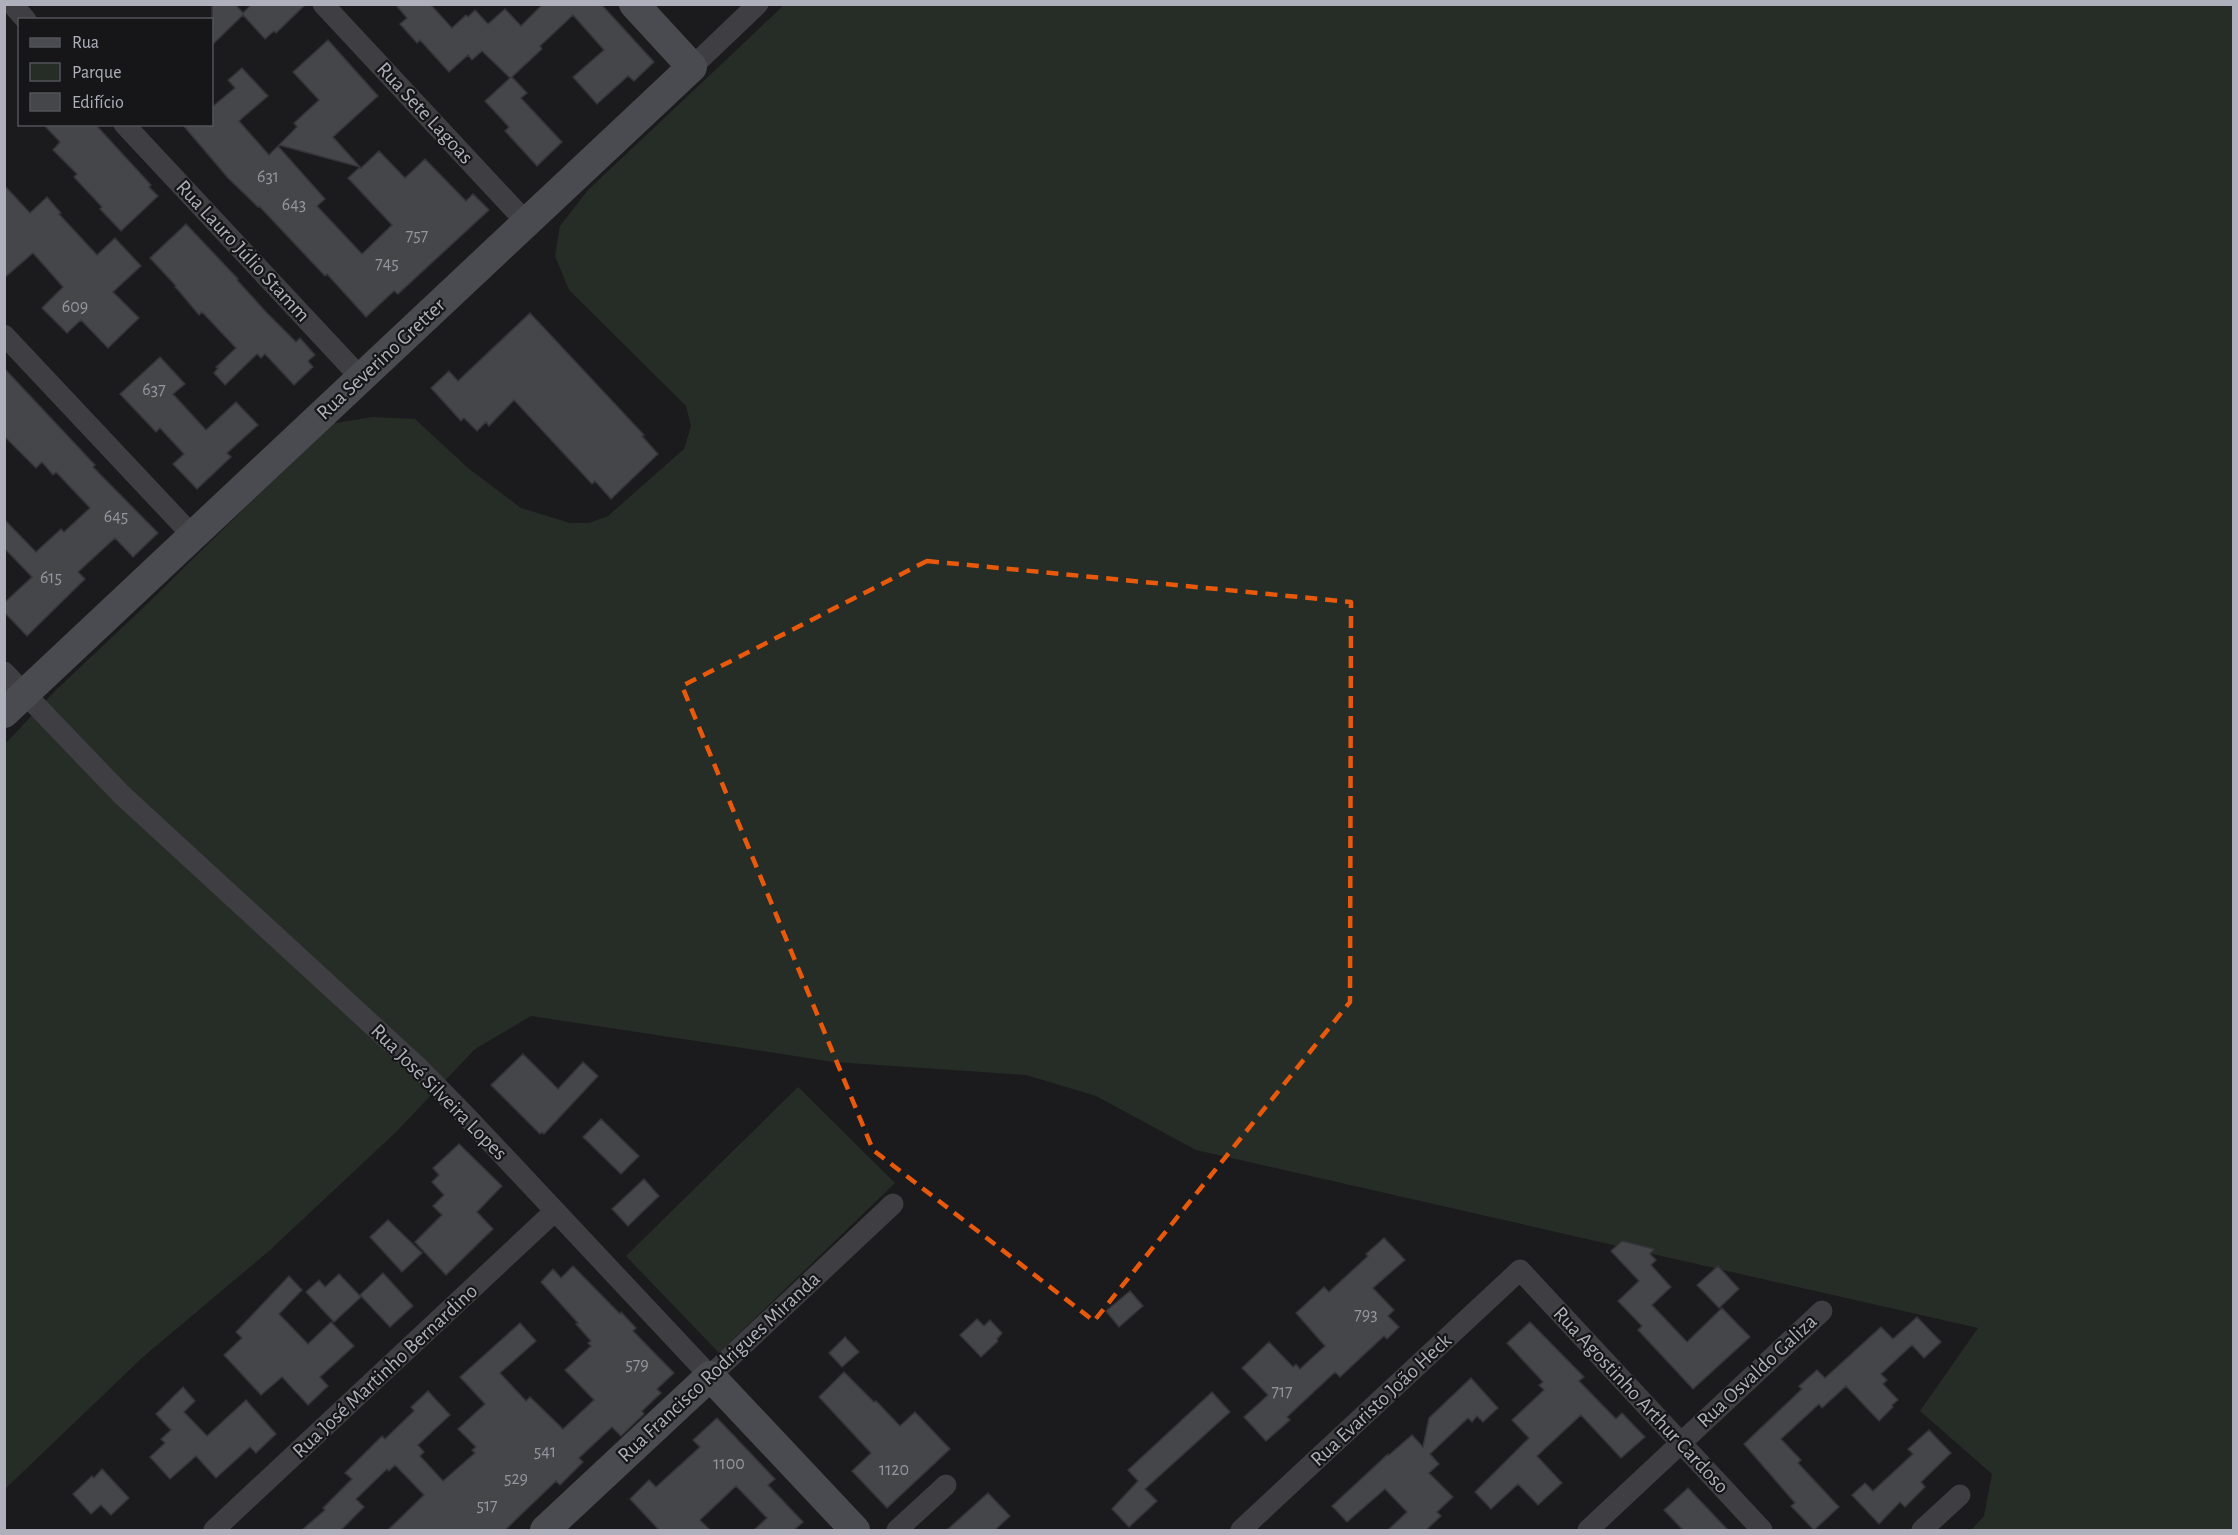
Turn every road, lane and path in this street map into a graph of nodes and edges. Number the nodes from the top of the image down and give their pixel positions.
1 (12, 4) edge
2 (323, 4) edge
3 (634, 4) edge
4 (758, 4) edge
5 (24, 18) edge
6 (692, 67) junction
7 (126, 126) edge
8 (526, 222) junction
9 (4, 335) edge
10 (361, 378) junction
11 (193, 536) junction
12 (4, 672) edge
13 (15, 703) edge
14 (893, 1204) dead end
15 (555, 1211) junction
16 (1520, 1270) joint
17 (1822, 1311) dead end
18 (710, 1376) junction
19 (1681, 1443) junction
20 (946, 1485) dead end
21 (1960, 1495) dead end
22 (214, 1530) edge
23 (545, 1530) edge
24 (855, 1530) edge
25 (897, 1530) edge
26 (1241, 1530) edge
27 (1588, 1530) edge
28 (1762, 1530) edge
29 (1922, 1530) edge

1 - 5 street
2 - 8 street, Rua Sete Lagoas
3 - 6 street
4 - 6 street, Rua Severino Gretter
6 - 8 street, Rua Severino Gretter
7 - 10 street, Rua Lauro Júlio Stamm
8 - 10 street, Rua Severino Gretter
9 - 11 street
10 - 11 street, Rua Severino Gretter
11 - 13 street, Rua Severino Gretter
12 - 13 street, Rua José Silveira Lopes
13 - 15 street, Rua José Silveira Lopes
14 - 18 street, Rua Francisco Rodrigues Miranda
15 - 18 street, Rua José Silveira Lopes
15 - 22 street, Rua José Martinho Bernardino
16 - 19 street, Rua Agostinho Arthur Cardoso
16 - 26 street, Rua Evaristo João Heck
17 - 19 street, Rua Osvaldo Galiza
18 - 23 street, Rua Francisco Rodrigues Miranda
18 - 24 street, Rua José Silveira Lopes
19 - 27 street, Rua Osvaldo Galiza
19 - 28 street, Rua Agostinho Arthur Cardoso
20 - 25 street
21 - 29 street

